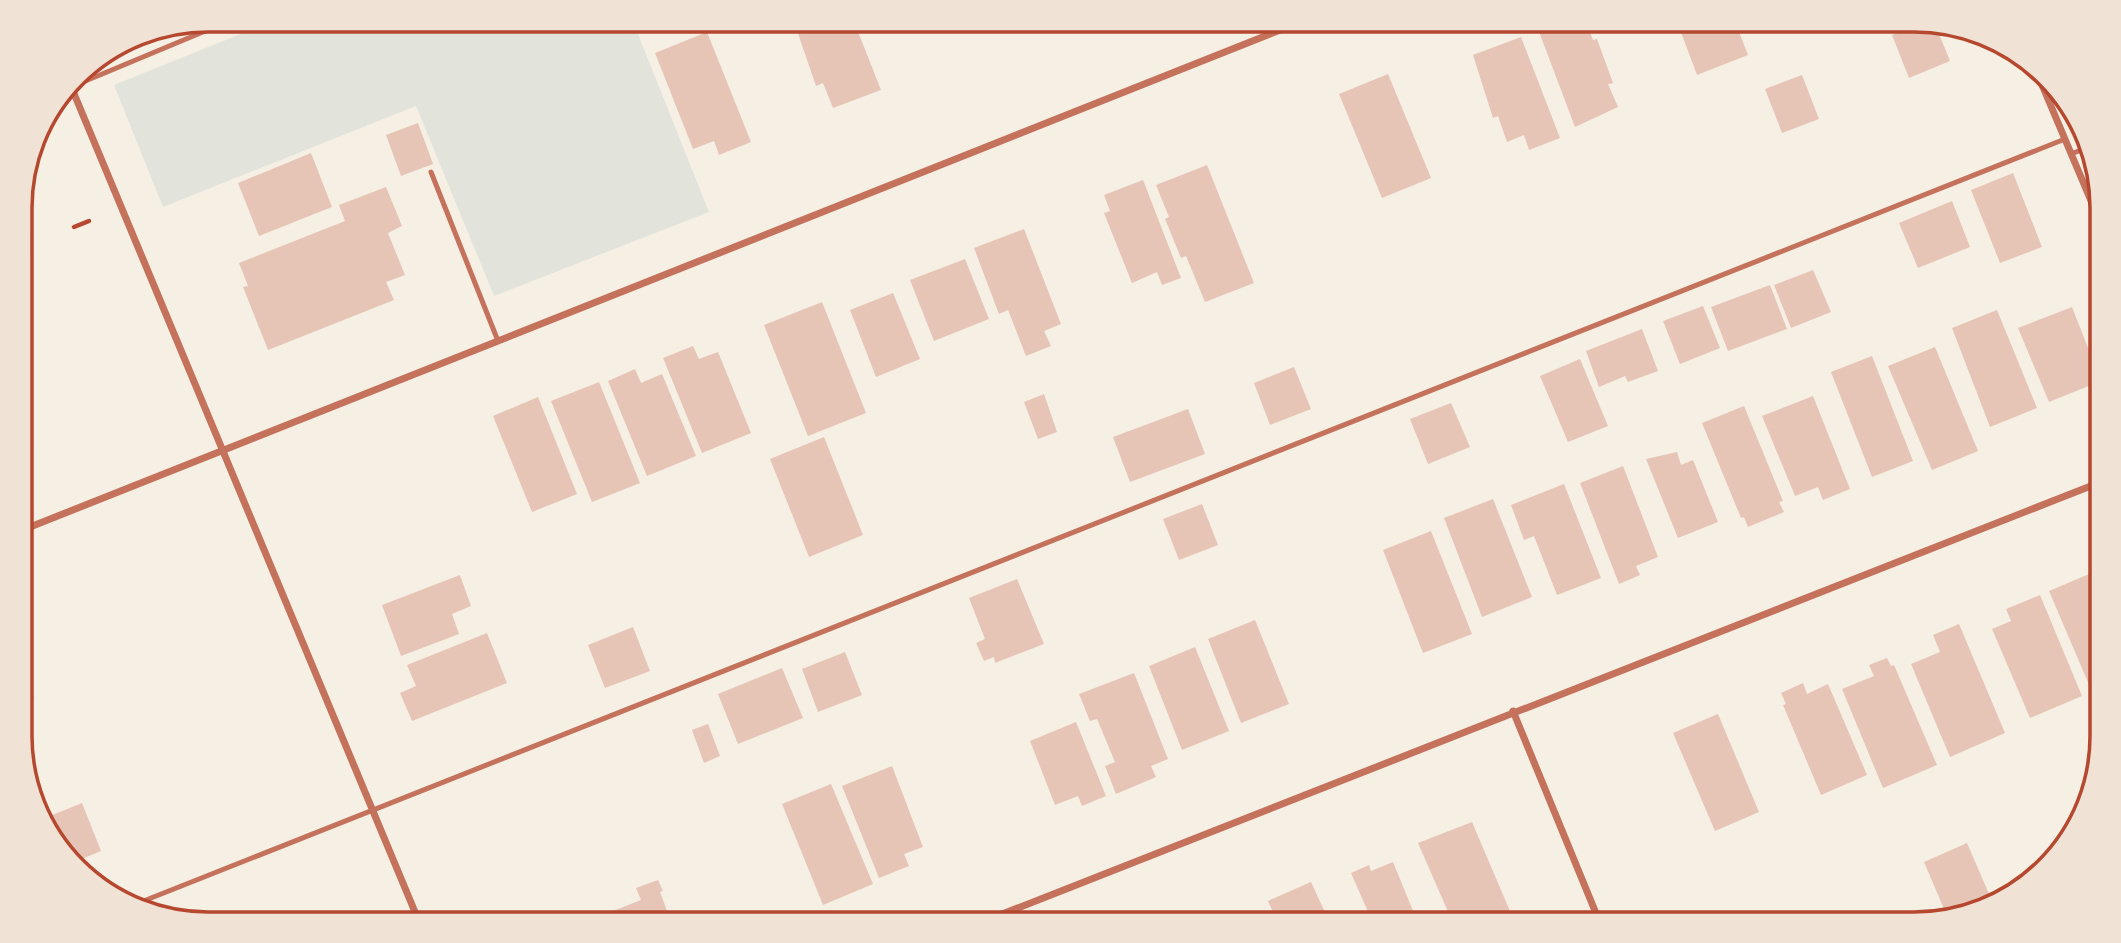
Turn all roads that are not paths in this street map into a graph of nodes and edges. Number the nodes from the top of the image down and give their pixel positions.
1 (201, 32) edge
2 (1275, 32) edge
3 (88, 78) edge
4 (2044, 90) edge
5 (74, 94) edge
6 (2065, 139) junction
7 (2080, 150) edge
8 (2071, 154) junction
9 (431, 172) dead end
10 (2089, 196) edge
11 (498, 341) junction
12 (221, 452) junction
13 (2090, 486) edge
14 (32, 526) edge
15 (1513, 711) junction
16 (372, 809) junction
17 (146, 900) edge
18 (1595, 911) edge
19 (416, 912) edge
20 (1007, 912) edge

1 - 3 lane
2 - 11 street
4 - 6 street
5 - 12 street
6 - 8 street
6 - 16 lane
7 - 8 lane
8 - 10 street
9 - 11 lane
11 - 12 street
12 - 14 street
12 - 16 street
13 - 15 street
15 - 18 street
15 - 20 street
16 - 17 lane
16 - 19 street

